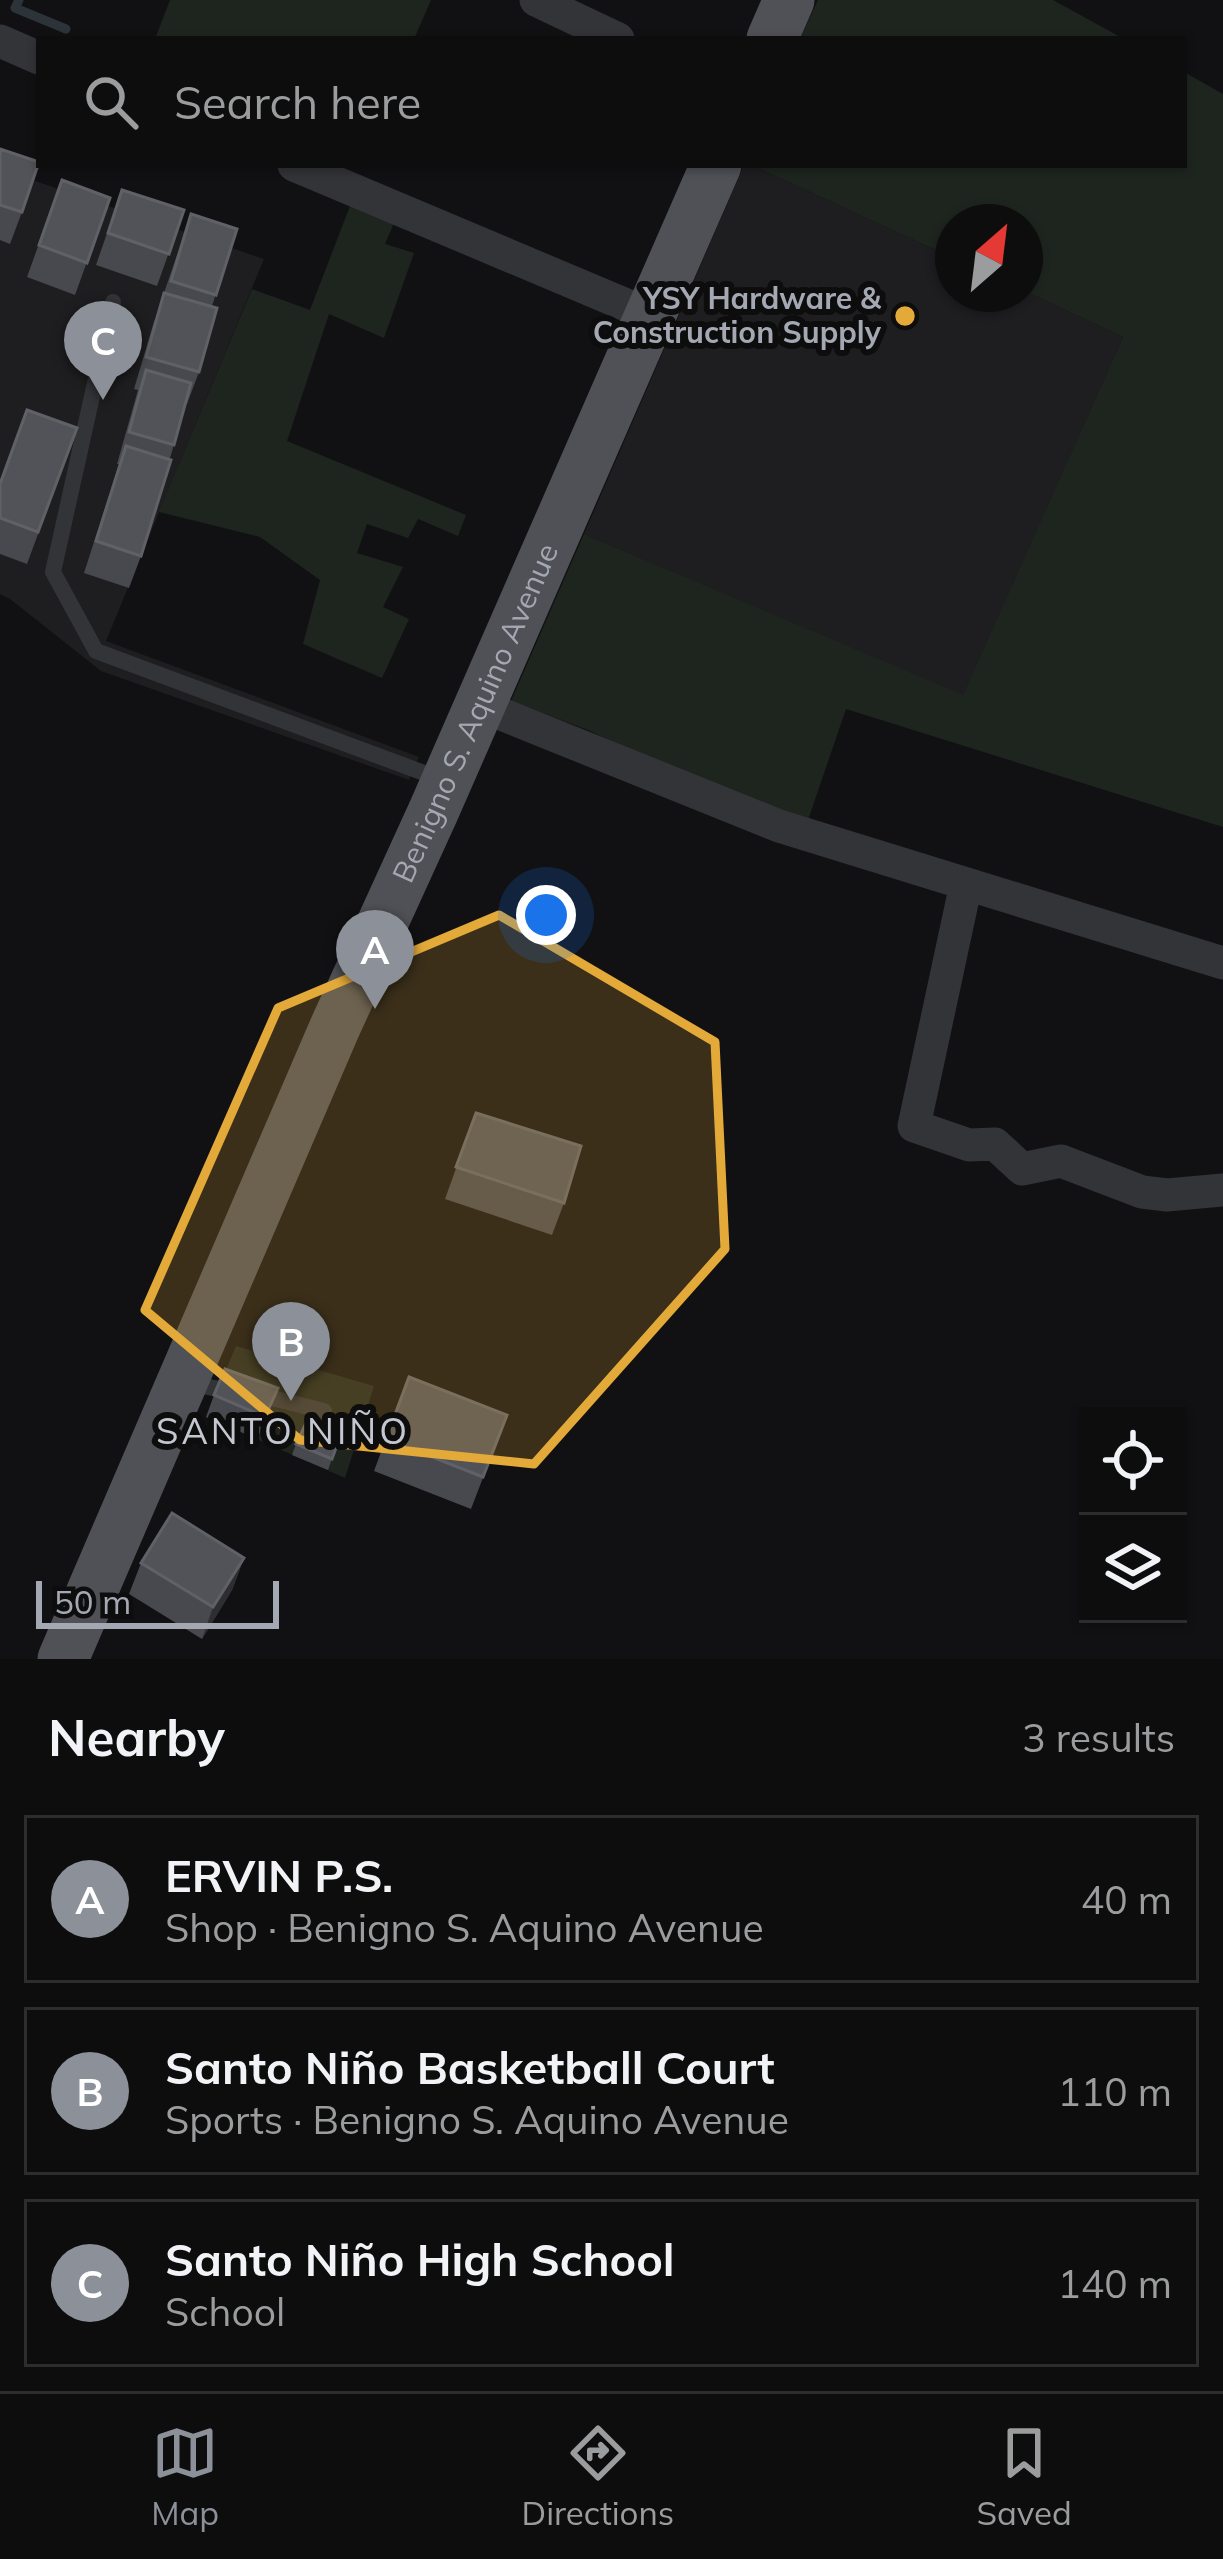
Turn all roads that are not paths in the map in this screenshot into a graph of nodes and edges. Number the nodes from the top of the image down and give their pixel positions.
1 (536, 0) edge
2 (789, 0) edge
3 (612, 36) edge
4 (773, 36) edge
5 (0, 41) edge
6 (36, 57) edge
7 (300, 168) edge
8 (715, 168) edge
9 (113, 302) dead end
10 (650, 315) junction
11 (479, 705) junction
12 (446, 782) junction
13 (966, 884) junction
14 (1223, 963) edge
15 (1223, 1190) edge
16 (183, 1382) junction
17 (324, 1411) dead end
18 (63, 1659) edge

1 - 3 street
2 - 4 main road
5 - 6 street
7 - 10 street
8 - 10 main road, Benigno S. Aquino Avenue
9 - 12 lane
10 - 11 main road, Benigno S. Aquino Avenue
11 - 12 main road, Benigno S. Aquino Avenue
11 - 13 street
12 - 16 main road, Benigno S. Aquino Avenue
13 - 14 street
13 - 15 street
16 - 17 lane
16 - 18 main road, Benigno S. Aquino Avenue

